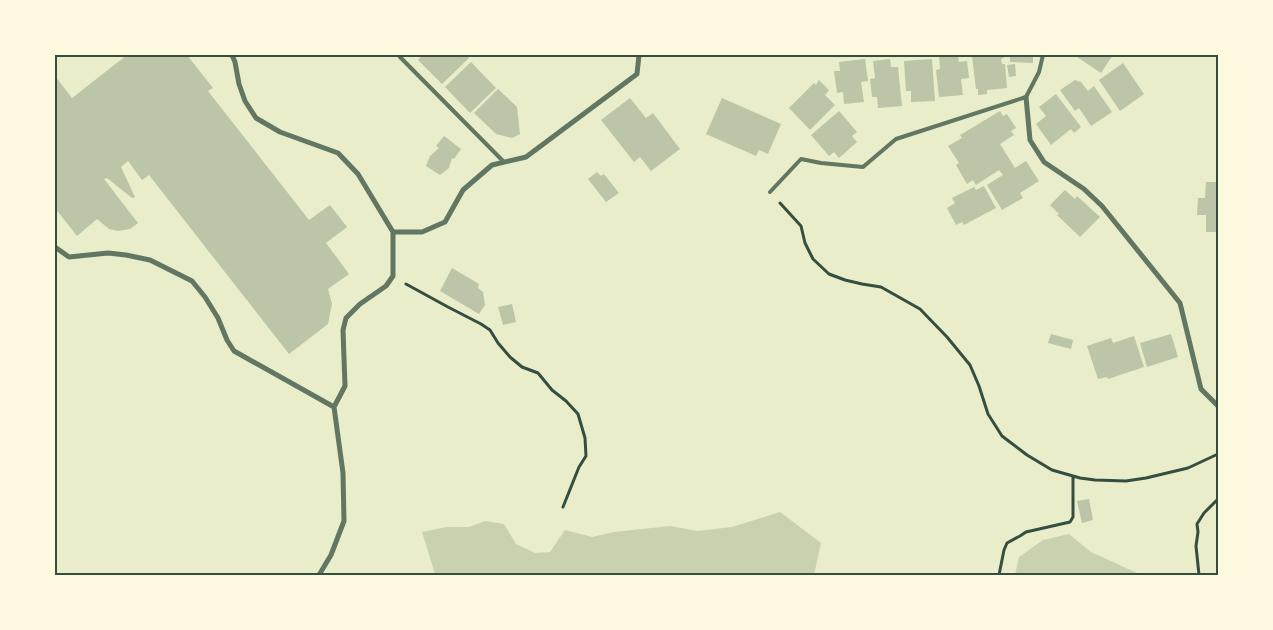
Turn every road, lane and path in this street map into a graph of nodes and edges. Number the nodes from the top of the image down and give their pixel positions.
1 (232, 55) edge
2 (639, 55) edge
3 (1044, 55) edge
4 (400, 57) dead end
5 (1026, 97) junction
6 (504, 162) junction
7 (770, 192) joint
8 (393, 232) junction
9 (55, 247) edge
10 (393, 276) junction
11 (1218, 406) edge
12 (334, 407) junction
13 (1218, 454) edge
14 (1073, 476) junction
15 (1218, 499) edge
16 (563, 507) dead end
17 (319, 575) edge
18 (999, 575) edge
19 (1199, 575) edge

1 - 8 street
2 - 6 street
3 - 5 lane
4 - 6 lane
5 - 7 lane
5 - 11 street
6 - 8 street
7 - 14 path
8 - 10 street
9 - 12 street
10 - 12 street
10 - 16 path
12 - 17 street
13 - 14 path
14 - 18 path
15 - 19 path

